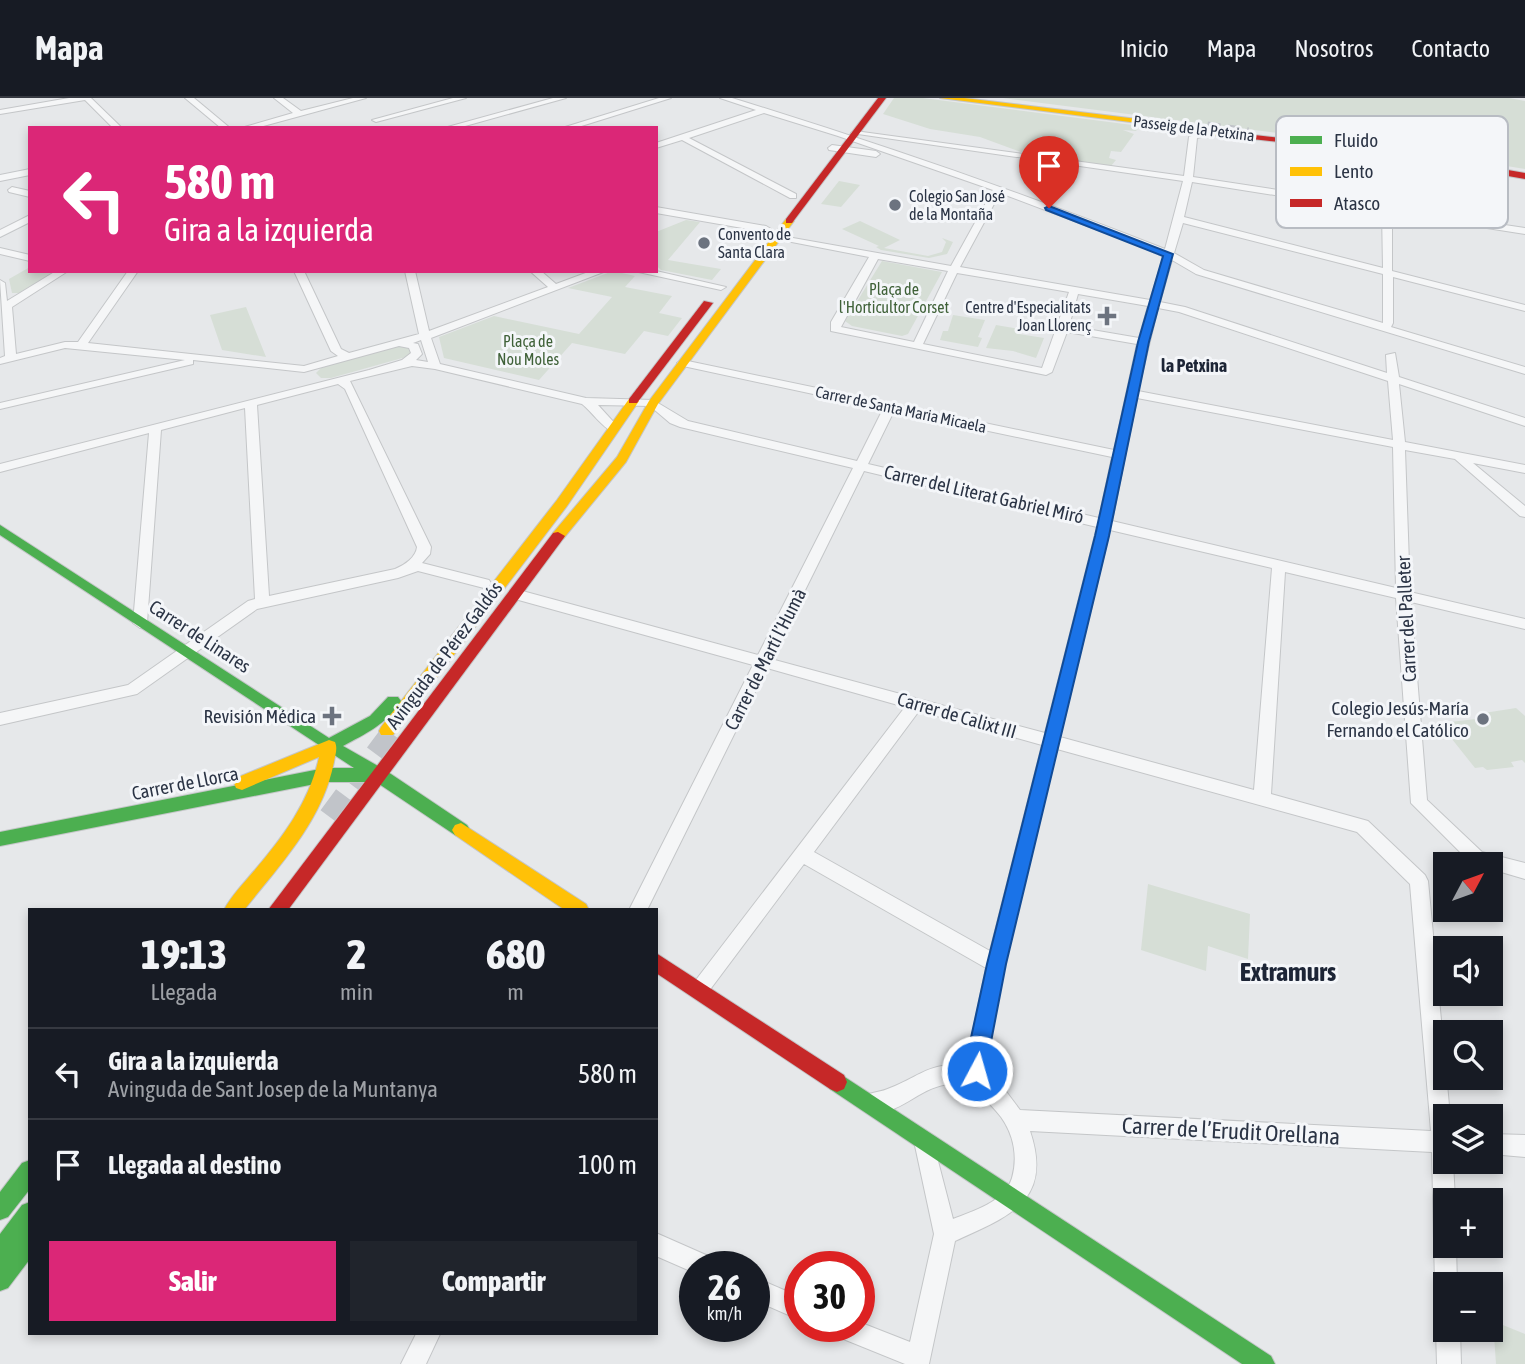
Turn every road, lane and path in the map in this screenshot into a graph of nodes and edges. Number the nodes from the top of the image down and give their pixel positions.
1 (85, 98) edge
2 (189, 98) edge
3 (278, 98) edge
4 (462, 98) edge
5 (562, 98) edge
6 (667, 98) edge
7 (724, 98) edge
8 (866, 98) edge
9 (883, 98) edge
10 (944, 98) edge
11 (970, 98) edge
12 (368, 99) edge
13 (1000, 102) dead end
14 (373, 110) dead end
15 (762, 111) junction
16 (0, 112) edge
17 (299, 114) junction
18 (377, 124) edge
19 (116, 126) edge
20 (224, 126) edge
21 (253, 126) edge
22 (456, 126) edge
23 (573, 126) edge
24 (1187, 126) dead end
25 (1206, 130) junction
26 (886, 136) junction
27 (682, 137) junction
28 (1276, 139) edge
29 (844, 140) junction
30 (909, 140) junction
31 (869, 144) junction
32 (658, 145) edge
33 (899, 154) junction
34 (913, 159) junction
35 (28, 172) edge
36 (0, 178) edge
37 (1188, 179) junction
38 (998, 189) junction
39 (12, 190) dead end
40 (1276, 193) edge
41 (28, 194) edge
42 (793, 196) junction
43 (658, 210) edge
44 (11, 219) dead end
45 (1179, 219) junction
46 (27, 221) edge
47 (1386, 228) edge
48 (1505, 228) edge
49 (1525, 231) edge
50 (0, 234) edge
51 (771, 234) junction
52 (0, 251) edge
53 (1168, 254) junction
54 (876, 256) junction
55 (28, 258) edge
56 (954, 268) junction
57 (1385, 272) junction
58 (60, 273) edge
59 (132, 273) edge
60 (300, 273) edge
61 (410, 273) edge
62 (537, 273) edge
63 (596, 273) edge
64 (649, 273) edge
65 (0, 283) edge
66 (721, 287) junction
67 (555, 288) junction
68 (1075, 289) junction
69 (1154, 303) junction
70 (7, 306) junction
71 (1525, 308) edge
72 (1062, 328) junction
73 (1385, 328) junction
74 (425, 336) junction
75 (1143, 342) junction
76 (397, 344) junction
77 (81, 345) junction
78 (916, 346) junction
79 (1391, 355) dead end
80 (348, 357) junction
81 (203, 358) junction
82 (5, 360) edge
83 (683, 363) junction
84 (392, 366) junction
85 (435, 366) junction
86 (303, 369) junction
87 (1525, 371) edge
88 (1393, 379) junction
89 (338, 381) junction
90 (324, 384) junction
91 (1131, 393) junction
92 (586, 401) junction
93 (633, 402) junction
94 (251, 403) junction
95 (653, 403) junction
96 (0, 406) edge
97 (890, 407) junction
98 (1525, 422) edge
99 (640, 423) junction
100 (613, 428) junction
101 (155, 429) junction
102 (600, 445) junction
103 (1399, 445) junction
104 (1119, 455) junction
105 (1459, 457) junction
106 (860, 466) junction
107 (0, 468) edge
108 (1525, 469) edge
109 (1525, 513) edge
110 (1104, 522) junction
111 (0, 529) edge
112 (1279, 564) junction
113 (409, 568) junction
114 (484, 583) junction
115 (515, 594) junction
116 (1404, 594) junction
117 (267, 603) junction
118 (140, 623) junction
119 (1525, 624) edge
120 (184, 652) junction
121 (765, 661) junction
122 (916, 704) junction
123 (0, 719) edge
124 (1052, 741) junction
125 (329, 746) junction
126 (325, 775) junction
127 (379, 775) junction
128 (1262, 798) junction
129 (179, 806) junction
130 (0, 839) edge
131 (802, 854) junction
132 (1525, 871) edge
133 (235, 908) edge
134 (253, 908) edge
135 (262, 908) edge
136 (279, 908) edge
137 (577, 908) edge
138 (639, 908) edge
139 (658, 962) edge
140 (996, 964) junction
141 (699, 989) junction
142 (981, 1086) junction
143 (871, 1102) junction
144 (1440, 1104) edge
145 (1016, 1120) junction
146 (923, 1138) junction
147 (1433, 1140) edge
148 (1503, 1145) edge
149 (1525, 1146) edge
150 (28, 1174) edge
151 (1444, 1174) edge
152 (1014, 1199) junction
153 (28, 1203) edge
154 (0, 1209) edge
155 (28, 1216) edge
156 (945, 1234) junction
157 (0, 1239) edge
158 (28, 1243) edge
159 (658, 1245) edge
160 (0, 1253) edge
161 (679, 1254) edge
162 (1446, 1272) edge
163 (0, 1280) edge
164 (428, 1335) edge
165 (875, 1342) edge
166 (1448, 1342) edge
167 (917, 1360) edge
168 (413, 1364) edge
169 (1264, 1364) edge
170 (1449, 1364) edge

1 - 16 street
1 - 19 street
2 - 20 street
3 - 17 street
4 - 18 street
5 - 22 street
6 - 23 street
7 - 15 street
8 - 29 main road, Avinguda de Pérez Galdós
9 - 29 main road, Avinguda de Pérez Galdós
10 - 25 main road, Passeig de la Petxina
11 - 13 main road
12 - 17 street
14 - 18 street
15 - 27 street
15 - 29 street
17 - 21 street
24 - 25 main road, Passeig de la Petxina
25 - 28 main road, Passeig de la Petxina
25 - 37 street
26 - 29 street
26 - 30 street
26 - 31 street
27 - 32 street
27 - 42 street
29 - 31 street
29 - 34 street
29 - 42 main road, Avinguda de Pérez Galdós
29 - 51 main road, Avinguda de Pérez Galdós
30 - 33 street
30 - 37 street
31 - 33 street
33 - 34 street
34 - 38 street
35 - 36 street
37 - 40 street
37 - 45 street
38 - 53 street
38 - 56 street
39 - 41 street
42 - 51 main road, Avinguda de Pérez Galdós
43 - 51 street
44 - 46 street
45 - 53 street
45 - 57 street
46 - 50 street
47 - 57 street
48 - 49 street
51 - 54 street
51 - 66 main road, Avinguda de Pérez Galdós
51 - 83 main road, Avinguda de Pérez Galdós
52 - 55 street
53 - 69 street
53 - 73 street
54 - 56 street
54 - 78 street
56 - 68 street
56 - 78 street
57 - 71 street
57 - 73 street
58 - 70 street
59 - 77 street
60 - 80 street
61 - 74 street
62 - 67 street
63 - 67 street
64 - 66 street
65 - 70 street
66 - 93 main road, Avinguda de Pérez Galdós
67 - 74 street
68 - 69 street
68 - 72 street
69 - 75 street
69 - 88 street
70 - 82 street
72 - 75 street
72 - 78 street
73 - 87 street
74 - 76 street
74 - 85 street
75 - 91 street
76 - 80 street
76 - 84 street
77 - 81 street
77 - 82 street
79 - 88 street, Carrer del Palleter
80 - 86 street
81 - 86 street
81 - 96 street
83 - 95 main road, Avinguda de Pérez Galdós
83 - 97 street, Carrer de Santa Maria Micaela
84 - 85 street
84 - 89 street
85 - 92 street
86 - 90 street
88 - 98 street
88 - 103 street, Carrer del Palleter
89 - 90 street
89 - 113 street
90 - 94 street
91 - 103 street
91 - 104 street
92 - 93 street
92 - 100 street
93 - 95 street
93 - 100 main road, Avinguda de Pérez Galdós
94 - 101 street
94 - 117 street
95 - 99 main road, Avinguda de Pérez Galdós
95 - 106 street, Carrer del Literat Gabriel Miró
97 - 104 street, Carrer de Santa Maria Micaela
97 - 106 street, Carrer de Martí l’Humà
99 - 102 main road, Avinguda de Pérez Galdós
99 - 115 main road, Avinguda de Pérez Galdós
100 - 102 main road, Avinguda de Pérez Galdós
101 - 107 street
101 - 118 street
102 - 114 main road, Avinguda de Pérez Galdós
103 - 105 street
103 - 116 street, Carrer del Palleter
104 - 110 street
105 - 108 street
105 - 109 street
106 - 110 street, Carrer del Literat Gabriel Miró
106 - 121 street, Carrer de Martí l’Humà
110 - 112 street, Carrer del Literat Gabriel Miró
110 - 124 street
111 - 118 main road, Carrer de Linares
112 - 116 street, Carrer del Literat Gabriel Miró
112 - 128 street
113 - 114 street
113 - 117 street
114 - 125 main road, Avinguda de Pérez Galdós
115 - 121 street, Carrer de Calixt III
115 - 127 main road, Avinguda de Pérez Galdós
116 - 119 street, Carrer del Literat Gabriel Miró
116 - 132 street, Carrer del Palleter
117 - 120 street
118 - 120 main road, Carrer de Linares
120 - 123 street
120 - 125 main road, Carrer de Linares
121 - 122 street, Carrer de Calixt III
121 - 138 street, Carrer de Martí l’Humà
122 - 124 street, Carrer de Calixt III
122 - 131 street
124 - 128 street, Carrer de Calixt III
124 - 140 street
125 - 126 main road
125 - 127 main road, Carrer de Linares
125 - 129 main road, Avinguda de Pérez Galdós
126 - 127 main road, Carrer de Llorca
126 - 129 main road, Carrer de Llorca
126 - 133 main road
127 - 136 main road, Avinguda de Pérez Galdós
127 - 137 main road, Carrer de Linares
128 - 144 street, Carrer de Calixt III
129 - 130 main road, Carrer de Llorca
131 - 140 street
131 - 141 street
134 - 135 main road
139 - 141 main road
140 - 142 street
141 - 143 main road
142 - 143 street
142 - 145 street
143 - 146 main road
145 - 147 street, Carrer de l’Erudit Orellana
145 - 152 street
146 - 152 main road
146 - 156 street
148 - 149 street
150 - 154 main road
151 - 162 street
152 - 156 street
152 - 169 main road
153 - 157 main road
155 - 160 main road
156 - 167 street
158 - 163 main road
159 - 161 street
164 - 168 street
165 - 167 street
166 - 170 street

